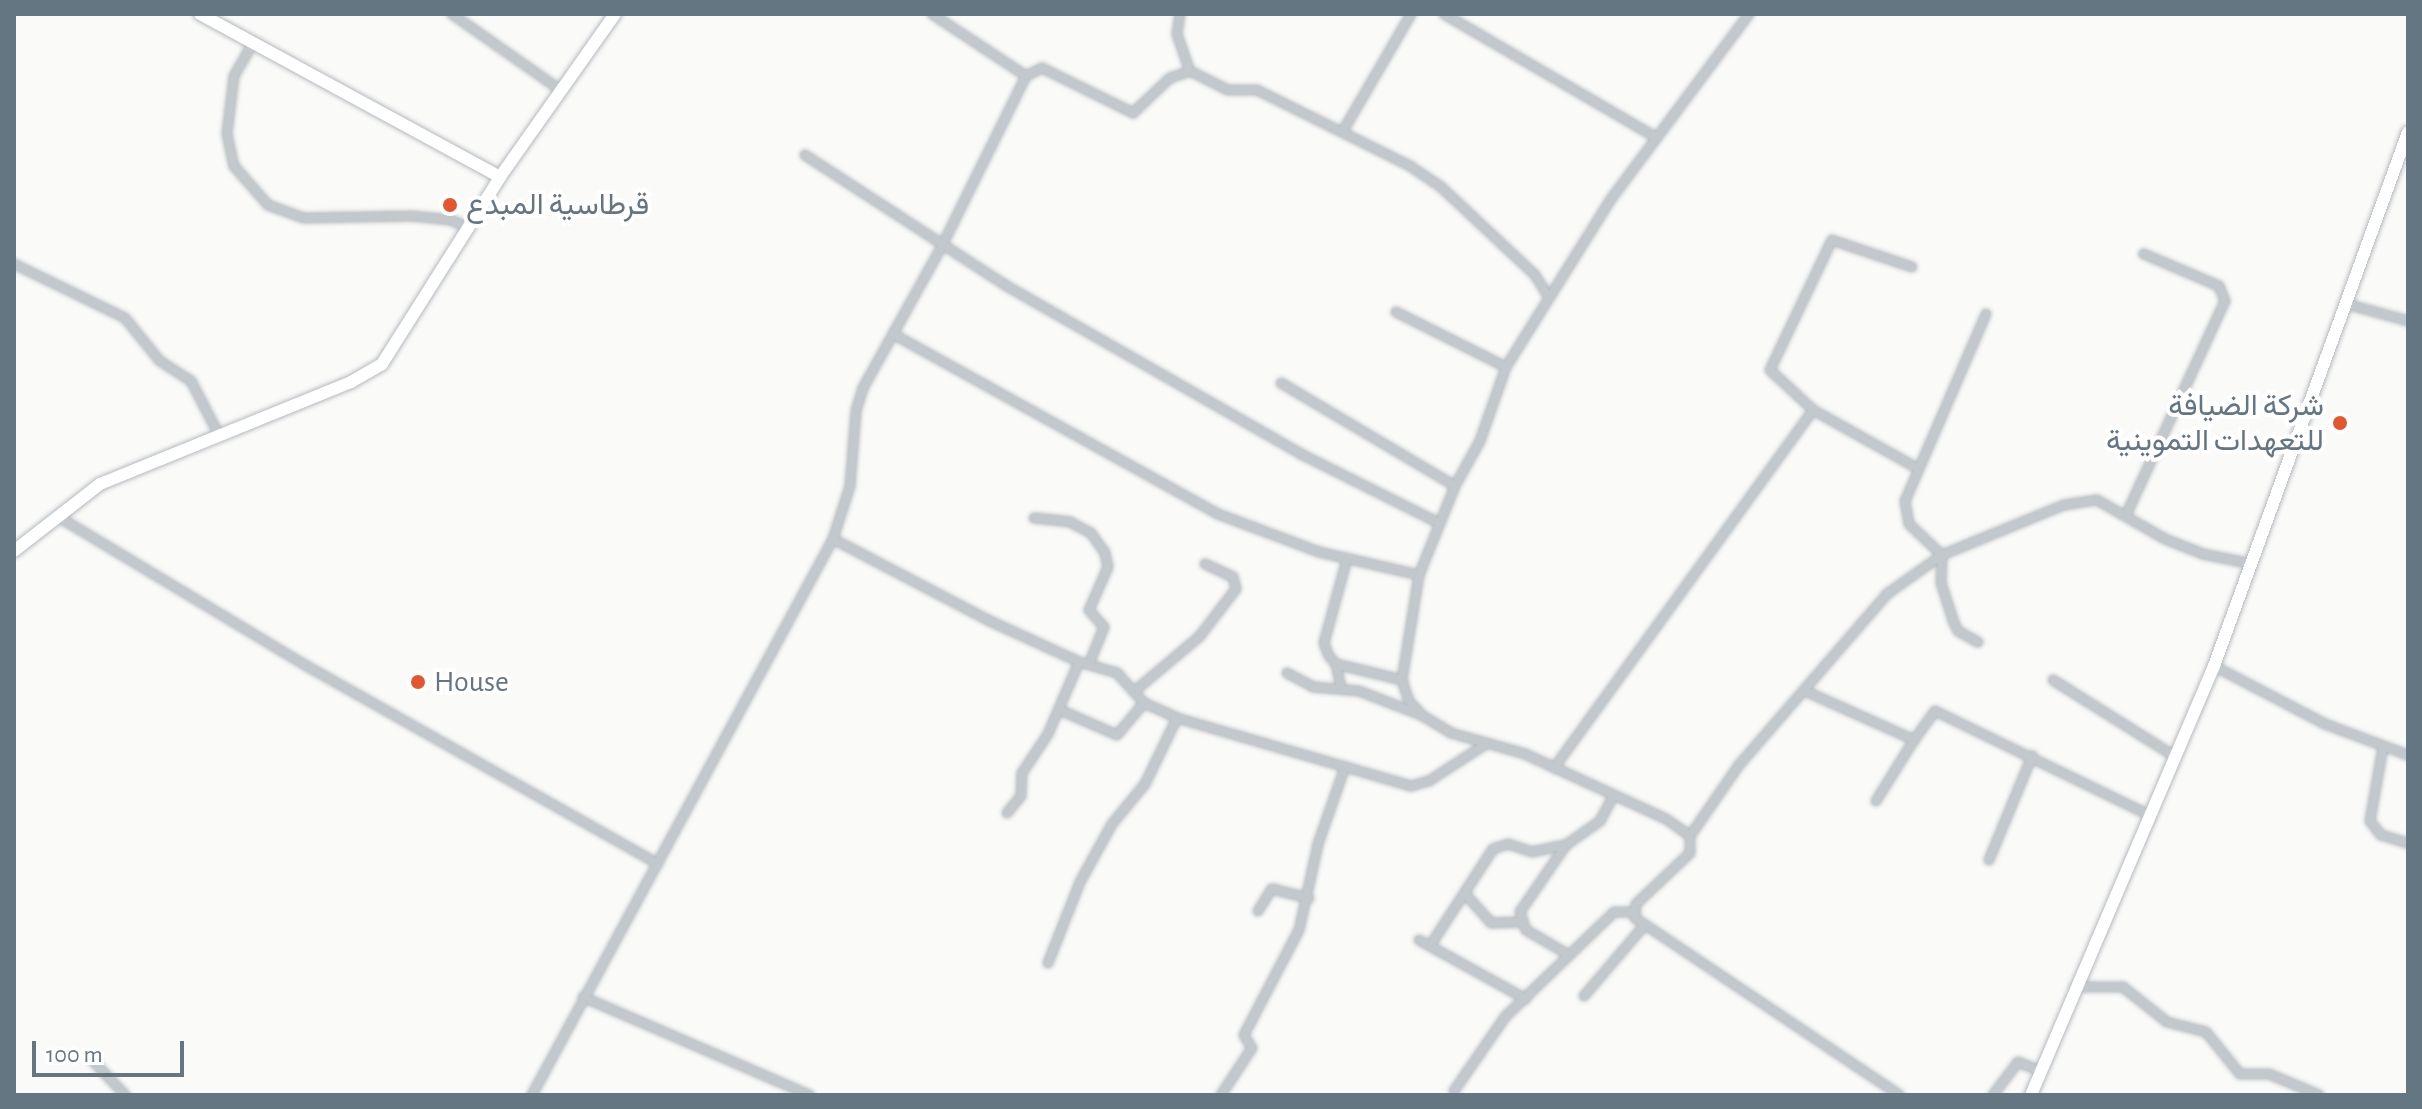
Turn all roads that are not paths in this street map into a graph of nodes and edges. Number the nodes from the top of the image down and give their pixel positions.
1 (200, 14) edge
2 (452, 14) edge
3 (615, 14) edge
4 (932, 14) edge
5 (1180, 14) edge
6 (1411, 14) edge
7 (1444, 14) edge
8 (1736, 14) edge
9 (1747, 17) edge
10 (253, 43) junction
11 (1190, 71) junction
12 (1026, 76) junction
13 (562, 91) junction
14 (1343, 131) junction
15 (2408, 132) edge
16 (1655, 137) junction
17 (805, 155) dead end
18 (500, 177) junction
19 (467, 227) junction
20 (943, 244) junction
21 (2144, 254) dead end
22 (14, 264) edge
23 (1912, 267) dead end
24 (1549, 297) junction
25 (2346, 304) junction
26 (1396, 312) dead end
27 (1986, 314) dead end
28 (2408, 321) edge
29 (893, 334) junction
30 (1506, 367) junction
31 (1281, 383) dead end
32 (1813, 410) junction
33 (218, 433) junction
34 (1915, 467) junction
35 (1455, 486) junction
36 (2127, 513) junction
37 (57, 516) junction
38 (1034, 518) dead end
39 (1439, 523) junction
40 (833, 539) junction
41 (14, 551) edge
42 (1942, 555) junction
43 (1347, 559) junction
44 (1205, 564) dead end
45 (2252, 564) junction
46 (1419, 575) junction
47 (1978, 642) dead end
48 (1084, 663) junction
49 (1336, 664) junction
50 (2214, 666) junction
51 (1287, 673) dead end
52 (1402, 680) junction
53 (2053, 680) dead end
54 (1341, 687) junction
55 (1136, 690) junction
56 (1805, 691) junction
57 (1144, 703) junction
58 (1060, 710) junction
59 (1423, 716) junction
60 (1177, 718) junction
61 (1914, 740) junction
62 (1486, 744) junction
63 (2383, 747) junction
64 (2408, 755) edge
65 (2032, 756) junction
66 (2174, 756) junction
67 (1345, 767) junction
68 (1554, 768) junction
69 (1613, 797) junction
70 (1876, 801) dead end
71 (1007, 813) dead end
72 (2147, 814) junction
73 (1690, 836) junction
74 (2408, 843) edge
75 (1566, 845) junction
76 (1989, 860) dead end
77 (658, 864) junction
78 (1467, 896) junction
79 (1309, 898) junction
80 (1258, 911) dead end
81 (1634, 912) junction
82 (1523, 922) junction
83 (1643, 927) junction
84 (1419, 940) dead end
85 (1430, 946) junction
86 (1569, 955) junction
87 (1048, 963) dead end
88 (2073, 987) junction
89 (1584, 996) dead end
90 (583, 997) junction
91 (1526, 999) junction
92 (93, 1061) dead end
93 (2040, 1071) junction
94 (1454, 1091) dead end
95 (125, 1095) edge
96 (532, 1095) edge
97 (810, 1095) edge
98 (1221, 1095) edge
99 (1899, 1095) edge
100 (1993, 1095) edge
101 (2031, 1095) edge
102 (2319, 1095) edge

1 - 10 street
2 - 13 street
3 - 13 street
4 - 12 street
5 - 11 street
6 - 14 street
7 - 16 street
8 - 9 street
9 - 16 street
10 - 18 street
10 - 19 street
11 - 12 street
11 - 14 street
12 - 20 street
13 - 18 street
14 - 24 street
15 - 25 street
16 - 24 street
17 - 20 street
18 - 19 street
19 - 33 street
20 - 29 street
20 - 39 street
21 - 36 street
22 - 33 street
23 - 32 street
24 - 30 street
25 - 28 street
25 - 45 street
26 - 30 street
27 - 34 street
29 - 40 street
29 - 43 street
30 - 35 street
31 - 35 street
32 - 34 street
32 - 68 street
33 - 37 street
34 - 42 street
35 - 39 street
36 - 42 street
36 - 45 street
37 - 41 street
37 - 77 street
38 - 48 street
39 - 46 street
40 - 48 street
40 - 77 street
42 - 47 street
42 - 56 street
43 - 46 street
43 - 49 street
44 - 55 street
45 - 50 street
46 - 52 street
48 - 55 street
48 - 58 street
49 - 52 street
49 - 54 street
50 - 63 street
50 - 66 street
51 - 54 street
52 - 59 street
53 - 66 street
54 - 59 street
55 - 57 street
56 - 61 street
56 - 73 street
57 - 58 street
57 - 60 street
58 - 71 street
59 - 62 street
60 - 67 street
60 - 87 street
61 - 65 street
61 - 70 street
62 - 67 street
62 - 68 street
63 - 64 street
63 - 74 street
65 - 72 street
65 - 76 street
66 - 72 street
67 - 79 street
68 - 69 street
69 - 73 street
69 - 75 street
72 - 88 street
73 - 81 street
75 - 78 street
75 - 82 street
77 - 90 street
78 - 82 street
78 - 85 street
79 - 80 street
79 - 98 street
81 - 83 street
81 - 86 street
82 - 86 street
83 - 89 street
83 - 99 street
84 - 85 street
85 - 91 street
86 - 91 street
88 - 93 street
88 - 102 street
90 - 96 street
90 - 97 street
91 - 94 street
92 - 95 street
93 - 100 street
93 - 101 street

